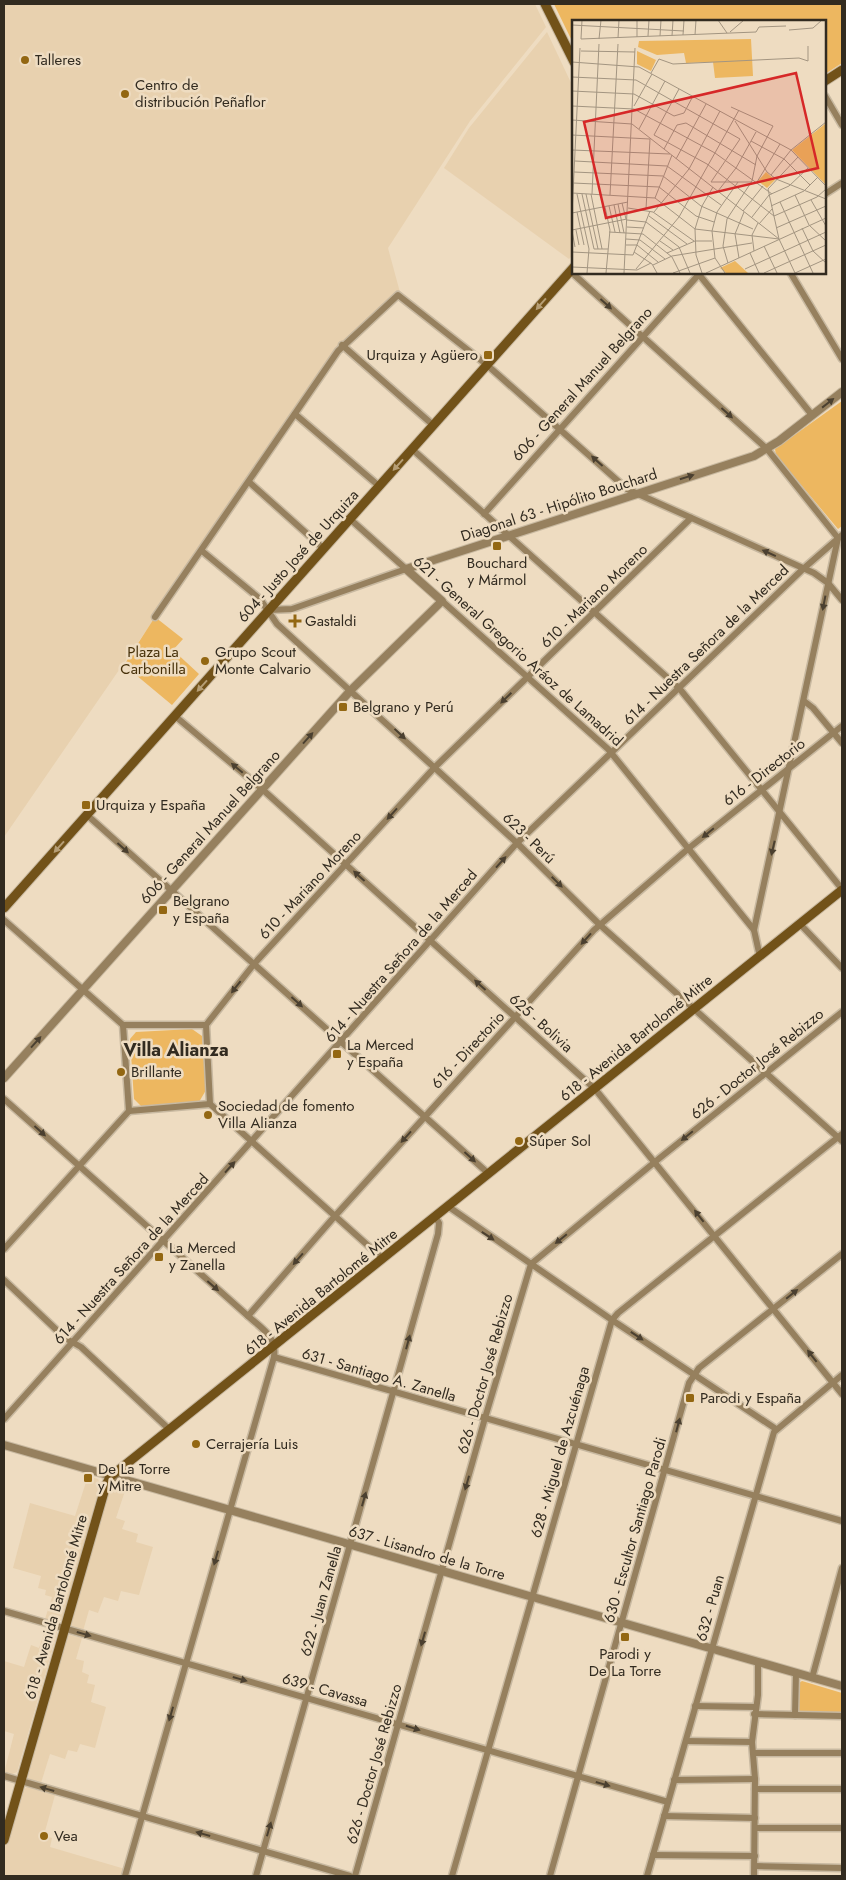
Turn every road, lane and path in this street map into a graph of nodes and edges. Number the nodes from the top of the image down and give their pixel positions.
1 (545, 4) edge
2 (572, 58) edge
3 (842, 70) edge
4 (826, 80) edge
5 (826, 98) edge
6 (842, 125) edge
7 (842, 184) edge
8 (826, 193) edge
9 (572, 269) edge
10 (577, 274) edge
11 (698, 274) edge
12 (700, 274) edge
13 (791, 274) edge
14 (642, 336) junction
15 (342, 345) junction
16 (842, 359) edge
17 (487, 365) junction
18 (842, 392) edge
19 (295, 414) junction
20 (812, 415) junction
21 (433, 425) junction
22 (561, 429) junction
23 (412, 449) junction
24 (767, 449) junction
25 (249, 482) junction
26 (379, 486) junction
27 (635, 494) junction
28 (484, 514) junction
29 (692, 518) junction
30 (350, 519) junction
31 (840, 536) edge
32 (508, 537) junction
33 (324, 549) junction
34 (202, 551) junction
35 (803, 568) junction
36 (406, 569) junction
37 (828, 583) junction
38 (842, 600) edge
39 (442, 601) junction
40 (269, 610) junction
41 (595, 613) junction
42 (155, 617) dead end
43 (528, 677) junction
44 (679, 688) junction
45 (351, 690) junction
46 (804, 701) junction
47 (175, 716) junction
48 (842, 726) edge
49 (834, 733) junction
50 (842, 744) edge
51 (612, 754) junction
52 (435, 766) junction
53 (790, 768) junction
54 (262, 789) junction
55 (762, 789) junction
56 (781, 814) junction
57 (87, 815) junction
58 (517, 843) junction
59 (689, 848) junction
60 (346, 865) junction
61 (842, 890) edge
62 (170, 891) junction
63 (4, 908) edge
64 (4, 920) edge
65 (600, 924) junction
66 (800, 924) junction
67 (754, 930) junction
68 (431, 941) junction
69 (760, 957) junction
70 (254, 964) junction
71 (842, 968) edge
72 (83, 990) junction
73 (695, 1008) junction
74 (842, 1012) edge
75 (516, 1017) junction
76 (123, 1025) junction
77 (206, 1025) junction
78 (341, 1042) junction
79 (766, 1073) junction
80 (4, 1078) edge
81 (595, 1088) junction
82 (4, 1099) edge
83 (210, 1104) junction
84 (129, 1111) junction
85 (425, 1116) junction
86 (841, 1137) edge
87 (252, 1143) junction
88 (656, 1161) junction
89 (79, 1165) junction
90 (489, 1174) junction
91 (449, 1207) junction
92 (335, 1216) junction
93 (436, 1218) junction
94 (715, 1236) junction
95 (163, 1243) junction
96 (4, 1249) edge
97 (842, 1254) edge
98 (384, 1258) junction
99 (531, 1264) junction
100 (4, 1280) edge
101 (775, 1308) junction
102 (248, 1316) junction
103 (612, 1320) junction
104 (73, 1343) junction
105 (275, 1345) junction
106 (274, 1357) junction
107 (694, 1374) junction
108 (842, 1375) edge
109 (833, 1382) junction
110 (395, 1392) junction
111 (842, 1394) edge
112 (485, 1418) junction
113 (4, 1419) edge
114 (776, 1428) junction
115 (170, 1430) junction
116 (4, 1445) edge
117 (576, 1445) junction
118 (665, 1471) junction
119 (110, 1477) junction
120 (755, 1496) junction
121 (229, 1511) junction
122 (842, 1521) edge
123 (350, 1546) junction
124 (842, 1568) edge
125 (442, 1572) junction
126 (531, 1598) junction
127 (4, 1611) edge
128 (623, 1623) junction
129 (64, 1628) junction
130 (711, 1649) junction
131 (758, 1662) junction
132 (186, 1663) junction
133 (796, 1673) junction
134 (812, 1678) junction
135 (842, 1686) edge
136 (306, 1698) junction
137 (695, 1706) junction
138 (756, 1707) junction
139 (754, 1714) junction
140 (796, 1715) junction
141 (842, 1716) edge
142 (398, 1724) junction
143 (686, 1741) junction
144 (752, 1742) junction
145 (487, 1750) junction
146 (754, 1753) junction
147 (842, 1753) edge
148 (4, 1776) edge
149 (579, 1777) junction
150 (755, 1779) junction
151 (674, 1780) junction
152 (20, 1781) junction
153 (755, 1789) junction
154 (842, 1789) edge
155 (668, 1802) junction
156 (142, 1816) junction
157 (664, 1816) junction
158 (755, 1818) junction
159 (756, 1828) junction
160 (842, 1828) edge
161 (4, 1840) edge
162 (263, 1851) junction
163 (653, 1855) junction
164 (755, 1856) junction
165 (755, 1866) junction
166 (842, 1868) edge
167 (125, 1876) edge
168 (256, 1876) edge
169 (350, 1876) edge
170 (355, 1876) edge
171 (452, 1876) edge
172 (550, 1876) edge
173 (646, 1876) edge
174 (754, 1876) edge

1 - 2 main road
3 - 4 main road
5 - 6 street
7 - 8 street
9 -> 17 main road, 604 - Justo José de Urquiza
10 -> 14 street
11 - 14 street, 606 - General Manuel Belgrano
12 - 20 street
13 - 16 street
14 - 22 street, 606 - General Manuel Belgrano
14 -> 24 street
15 - 17 street
15 - 19 street
15 - 21 street
17 - 21 main road, 604 - Justo José de Urquiza
17 - 22 street
20 -> 18 street, Diagonal 63 - Hipólito Bouchard
19 - 25 street
19 - 26 street
20 - 24 street, Diagonal 63 - Hipólito Bouchard
21 - 23 main road, 604 - Justo José de Urquiza
27 -> 22 street
22 - 28 street, 606 - General Manuel Belgrano
23 -> 26 main road, 604 - Justo José de Urquiza
23 - 28 street
27 -> 24 street, Diagonal 63 - Hipólito Bouchard
24 - 31 street
25 - 33 street
25 - 34 street
26 - 30 main road, 604 - Justo José de Urquiza
27 - 29 street
27 - 32 street, Diagonal 63 - Hipólito Bouchard
28 - 32 street
35 -> 29 street
29 - 41 street, 610 - Mariano Moreno
30 - 33 main road, 604 - Justo José de Urquiza
30 - 36 street, 621 - General Gregorio Aráoz de Lamadrid
31 - 35 street, 614 - Nuestra Señora de la Merced
31 - 37 street
32 - 36 street, Diagonal 63 - Hipólito Bouchard
32 - 41 street
33 - 40 main road, 604 - Justo José de Urquiza
34 - 40 street, 623 - Perú
34 - 42 street
35 - 37 street
35 - 44 street, 614 - Nuestra Señora de la Merced
36 - 39 street, 621 - General Gregorio Aráoz de Lamadrid
36 - 40 street, Diagonal 63 - Hipólito Bouchard
37 - 38 street
37 -> 46 street
39 - 43 street, 621 - General Gregorio Aráoz de Lamadrid
39 - 45 street, 606 - General Manuel Belgrano
40 - 45 street, 623 - Perú
40 -> 47 main road, 604 - Justo José de Urquiza
41 - 43 street, 610 - Mariano Moreno
41 - 44 street
43 - 51 street, 621 - General Gregorio Aráoz de Lamadrid
43 -> 52 street, 610 - Mariano Moreno
44 - 51 street, 614 - Nuestra Señora de la Merced
44 - 55 street
45 -> 52 street, 623 - Perú
54 -> 45 street, 606 - General Manuel Belgrano
46 - 49 street
46 - 53 street
54 -> 47 street, 625 - Bolivia
47 - 57 main road, 604 - Justo José de Urquiza
48 - 49 street, 616 - Directorio
49 - 50 street
49 - 53 street, 616 - Directorio
51 - 58 street, 614 - Nuestra Señora de la Merced
51 - 59 street, 621 - General Gregorio Aráoz de Lamadrid
52 - 58 street, 623 - Perú
52 -> 60 street, 610 - Mariano Moreno
53 - 55 street, 616 - Directorio
53 - 56 street
54 - 60 street, 625 - Bolivia
54 - 62 street, 606 - General Manuel Belgrano
55 - 56 street
55 -> 59 street, 616 - Directorio
56 - 61 street
56 -> 67 street
57 -> 62 street
57 -> 63 main road, 604 - Justo José de Urquiza
58 -> 65 street, 623 - Perú
68 -> 58 street, 614 - Nuestra Señora de la Merced
59 - 65 street, 616 - Directorio
59 - 67 street, 621 - General Gregorio Aráoz de Lamadrid
68 -> 60 street, 625 - Bolivia
60 - 70 street, 610 - Mariano Moreno
61 - 66 main road, 618 - Avenida Bartolomé Mitre
62 - 70 street
62 - 72 street, 606 - General Manuel Belgrano
64 - 72 street
65 - 73 street, 623 - Perú
65 -> 75 street, 616 - Directorio
66 - 69 main road, 618 - Avenida Bartolomé Mitre
66 - 71 street
67 - 69 street, 621 - General Gregorio Aráoz de Lamadrid
75 -> 68 street, 625 - Bolivia
68 - 78 street, 614 - Nuestra Señora de la Merced
69 - 73 main road, 618 - Avenida Bartolomé Mitre
70 -> 77 street, 610 - Mariano Moreno
70 -> 78 street
72 - 76 street
80 -> 72 street, 606 - General Manuel Belgrano
73 - 79 street, 623 - Perú
73 - 81 main road, 618 - Avenida Bartolomé Mitre
74 - 79 street, 626 - Doctor José Rebizzo
75 - 81 street, 625 - Bolivia
75 - 85 street, 616 - Directorio
76 - 77 street
76 - 84 street
77 - 83 street
78 - 85 street
78 - 87 street, 614 - Nuestra Señora de la Merced
79 - 86 street, 623 - Perú
79 -> 88 street, 626 - Doctor José Rebizzo
81 - 88 street, 625 - Bolivia
81 - 90 main road, 618 - Avenida Bartolomé Mitre
82 -> 89 street
83 - 84 street
83 - 87 street
84 - 89 street
85 -> 90 street
85 -> 92 street, 616 - Directorio
86 - 94 street
87 - 92 street
95 -> 87 street, 614 - Nuestra Señora de la Merced
94 -> 88 street, 625 - Bolivia
88 -> 99 street, 626 - Doctor José Rebizzo
89 - 95 street
89 - 96 street
90 - 91 main road, 618 - Avenida Bartolomé Mitre
91 - 93 main road, 618 - Avenida Bartolomé Mitre
91 -> 99 street
92 - 98 street
92 -> 102 street, 616 - Directorio
93 - 98 main road, 618 - Avenida Bartolomé Mitre
110 -> 93 street, 622 - Juan Zanella
94 - 101 street, 625 - Bolivia
94 - 103 street
95 -> 102 street
95 - 104 street, 614 - Nuestra Señora de la Merced
101 -> 97 street, 630 - Escultor Santiago Parodi
98 - 105 main road, 618 - Avenida Bartolomé Mitre
99 - 103 street
99 - 112 street, 626 - Doctor José Rebizzo
100 - 104 street
101 - 107 street, 630 - Escultor Santiago Parodi
109 -> 101 street, 625 - Bolivia
102 - 105 street
103 -> 107 street
103 - 117 street, 628 - Miguel de Azcuénaga
104 - 113 street, 614 - Nuestra Señora de la Merced
104 - 115 street
105 - 106 street
105 - 115 main road, 618 - Avenida Bartolomé Mitre
106 - 110 street, 631 - Santiago A. Zanella
106 - 121 street
107 - 114 street
118 -> 107 street, 630 - Escultor Santiago Parodi
108 - 109 street
109 - 111 street, 625 - Bolivia
109 - 114 street
110 - 112 street, 631 - Santiago A. Zanella
123 -> 110 street, 622 - Juan Zanella
112 - 117 street, 631 - Santiago A. Zanella
112 -> 125 street, 626 - Doctor José Rebizzo
114 - 120 street, 632 - Puan
115 - 119 main road, 618 - Avenida Bartolomé Mitre
116 - 119 street, 637 - Lisandro de la Torre
117 - 118 street, 631 - Santiago A. Zanella
117 - 126 street, 628 - Miguel de Azcuénaga
118 - 120 street, 631 - Santiago A. Zanella
118 - 128 street, 630 - Escultor Santiago Parodi
119 - 121 street, 637 - Lisandro de la Torre
119 - 129 main road, 618 - Avenida Bartolomé Mitre
120 - 122 street, 631 - Santiago A. Zanella
120 - 130 street, 632 - Puan
121 - 123 street, 637 - Lisandro de la Torre
121 -> 132 street
123 - 125 street, 637 - Lisandro de la Torre
123 - 136 street, 622 - Juan Zanella
124 - 134 street
125 - 126 street, 637 - Lisandro de la Torre
125 -> 142 street, 626 - Doctor José Rebizzo
126 - 128 street, 637 - Lisandro de la Torre
126 - 145 street, 628 - Miguel de Azcuénaga
127 - 129 street, 639 - Cavassa
128 - 130 street, 637 - Lisandro de la Torre
128 - 149 street, 630 - Escultor Santiago Parodi
129 -> 132 street, 639 - Cavassa
129 - 152 main road, 618 - Avenida Bartolomé Mitre
130 - 131 street, 637 - Lisandro de la Torre
130 - 137 street, 632 - Puan
131 - 133 street, 637 - Lisandro de la Torre
131 - 138 street
132 -> 136 street, 639 - Cavassa
132 -> 156 street
133 - 134 street, 637 - Lisandro de la Torre
133 - 140 street
134 - 135 street, 637 - Lisandro de la Torre
136 - 142 street, 639 - Cavassa
162 -> 136 street, 622 - Juan Zanella
137 - 138 street
137 - 143 street, 632 - Puan
138 - 139 street
139 - 140 street
139 - 144 street
140 - 141 street
142 -> 145 street, 639 - Cavassa
142 - 170 street, 626 - Doctor José Rebizzo
143 - 144 street
143 - 151 street, 632 - Puan
144 - 146 street
145 - 149 street, 639 - Cavassa
145 - 171 street, 628 - Miguel de Azcuénaga
146 - 147 street
146 - 150 street
148 - 152 street
149 -> 155 street, 639 - Cavassa
149 - 172 street, 630 - Escultor Santiago Parodi
150 - 151 street
150 - 153 street
151 - 155 street, 632 - Puan
156 -> 152 street
152 - 161 main road, 618 - Avenida Bartolomé Mitre
153 - 154 street
153 - 158 street
155 - 157 street, 632 - Puan
162 -> 156 street
156 - 167 street
157 - 158 street
157 - 163 street, 632 - Puan
158 - 159 street
159 - 160 street
159 - 164 street
162 - 168 street, 622 - Juan Zanella
162 - 169 street
163 - 164 street
163 - 173 street, 632 - Puan
164 - 165 street
165 - 166 street
165 - 174 street

